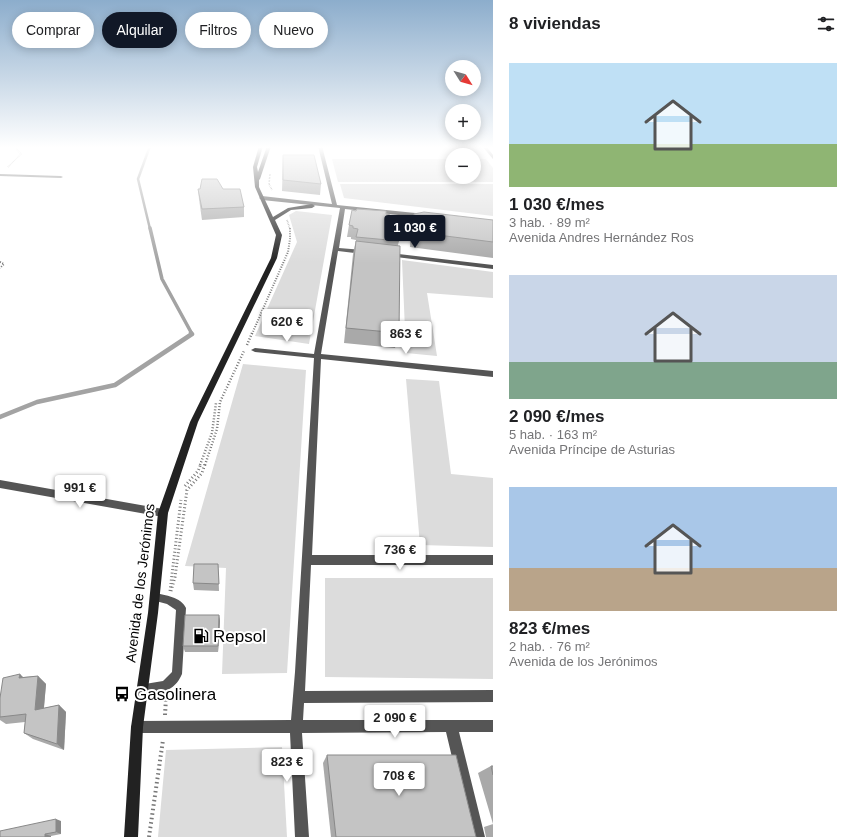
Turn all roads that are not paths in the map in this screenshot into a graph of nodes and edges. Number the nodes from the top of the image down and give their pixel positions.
1 (257, 185) edge
2 (330, 185) edge
3 (263, 200) junction
4 (322, 204) junction
5 (312, 206) junction
6 (335, 206) junction
7 (343, 207) junction
8 (430, 217) edge
9 (272, 220) junction
10 (336, 249) junction
11 (367, 253) edge
12 (383, 254) edge
13 (493, 267) edge
14 (256, 350) dead end
15 (317, 355) junction
16 (493, 374) edge
17 (0, 484) edge
18 (163, 513) junction
19 (306, 560) junction
20 (493, 560) edge
21 (155, 597) junction
22 (143, 689) junction
23 (493, 696) edge
24 (299, 697) junction
25 (451, 726) junction
26 (493, 726) edge
27 (296, 727) junction
28 (137, 728) junction
29 (131, 837) edge
30 (302, 837) edge
31 (478, 837) edge

1 - 3 main road, Avenida de los Jerónimos
2 - 6 street
3 - 4 street
3 - 5 street
3 - 9 main road, Avenida de los Jerónimos
4 - 5 street
4 - 6 street
5 - 9 main road
6 - 7 street
7 - 8 street
7 - 10 street
9 - 18 main road, Avenida de los Jerónimos
10 - 11 street
10 - 15 street
12 - 13 street
14 - 15 street
15 - 16 street
15 - 19 street
17 - 18 street
18 - 21 main road, Avenida de los Jerónimos
19 - 20 street
19 - 24 street
21 - 22 main road, Avenida de los Jerónimos
21 - 22 lane
22 - 28 main road, Avenida de los Jerónimos
23 - 24 street
24 - 27 street
25 - 26 street
25 - 27 street
25 - 31 street
27 - 28 street
27 - 30 street
28 - 29 main road, Avenida de los Jerónimos

